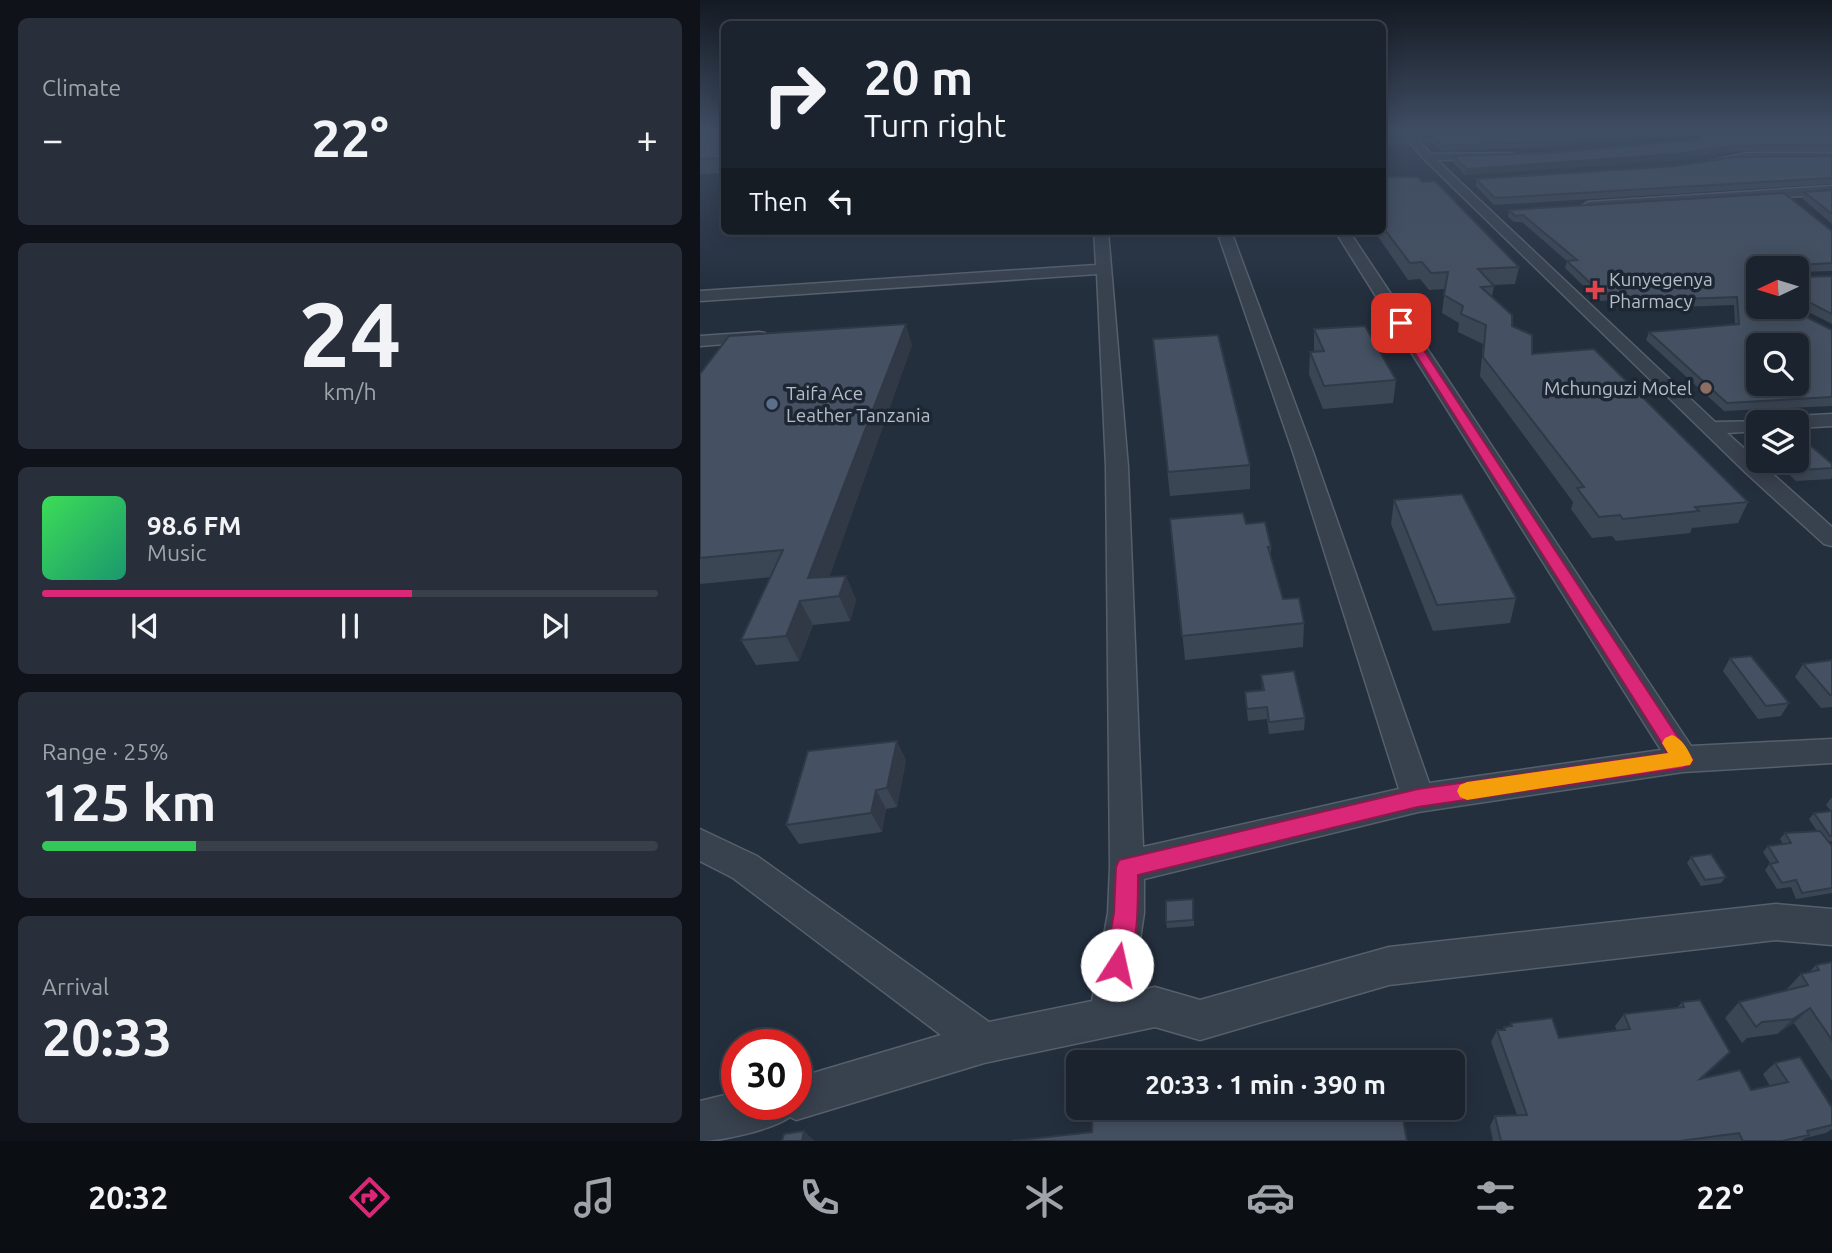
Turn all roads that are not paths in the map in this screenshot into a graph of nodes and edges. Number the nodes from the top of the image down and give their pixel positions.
1 (1463, 182) edge
2 (1667, 186) edge
3 (1832, 190) edge
4 (1785, 193) junction
5 (1688, 198) junction
6 (1795, 203) edge
7 (1573, 207) edge
8 (1101, 235) edge
9 (1225, 235) edge
10 (1345, 235) edge
11 (1104, 269) junction
12 (700, 296) edge
13 (781, 335) edge
14 (704, 345) edge
15 (1832, 420) edge
16 (1809, 421) edge
17 (1746, 426) edge
18 (1711, 428) junction
19 (1832, 539) edge
20 (1832, 751) edge
21 (1683, 760) junction
22 (1418, 798) junction
23 (700, 844) edge
24 (1127, 867) junction
25 (1832, 927) edge
26 (1109, 1017) junction
27 (984, 1043) junction
28 (812, 1093) edge
29 (721, 1118) edge
30 (700, 1123) edge

1 - 18 street
2 - 5 street
3 - 4 street
4 - 5 street
4 - 6 street
5 - 7 street
8 - 11 street
9 - 22 street
10 - 21 street
11 - 12 street
11 - 24 street
13 - 14 street
15 - 16 street
17 - 18 street
18 - 19 street
20 - 21 street
21 - 22 street
22 - 24 street
23 - 27 street
24 - 26 street
25 - 26 street
26 - 27 street
27 - 28 street
29 - 30 street

